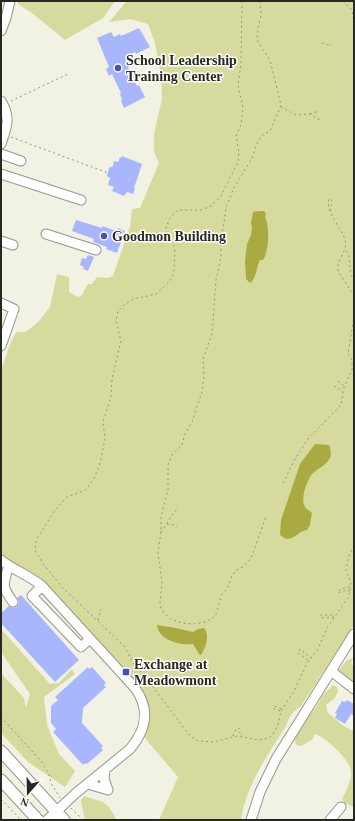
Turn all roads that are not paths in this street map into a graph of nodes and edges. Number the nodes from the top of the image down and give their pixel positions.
1 (10, 1) edge
2 (1, 30) edge
3 (2, 102) edge
4 (3, 139) edge
5 (1, 154) edge
6 (21, 161) dead end
7 (1, 174) edge
8 (82, 200) dead end
9 (46, 234) dead end
10 (1, 241) edge
11 (13, 245) dead end
12 (96, 250) dead end
13 (1, 304) edge
14 (1, 346) edge
15 (1, 560) edge
16 (9, 566) junction
17 (42, 586) junction
18 (13, 602) dead end
19 (354, 634) edge
20 (90, 639) junction
21 (346, 647) junction
22 (354, 653) edge
23 (331, 671) junction
24 (354, 689) edge
25 (1, 751) edge
26 (105, 770) junction
27 (1, 780) edge
28 (88, 784) junction
29 (341, 807) dead end
30 (61, 816) edge
31 (38, 820) edge
32 (47, 820) edge
33 (251, 820) edge
34 (330, 820) edge

1 - 2 street
3 - 4 street
5 - 6 street
7 - 8 street
9 - 12 street
10 - 11 street
13 - 14 street
15 - 16 street
16 - 17 street
16 - 18 street
17 - 20 street
17 - 20 street
19 - 21 street
20 - 26 street
21 - 22 street
21 - 23 street
23 - 24 street
23 - 33 street
25 - 30 main road
26 - 28 street
26 - 28 street
27 - 31 main road
28 - 30 street
29 - 34 street
30 - 32 street

